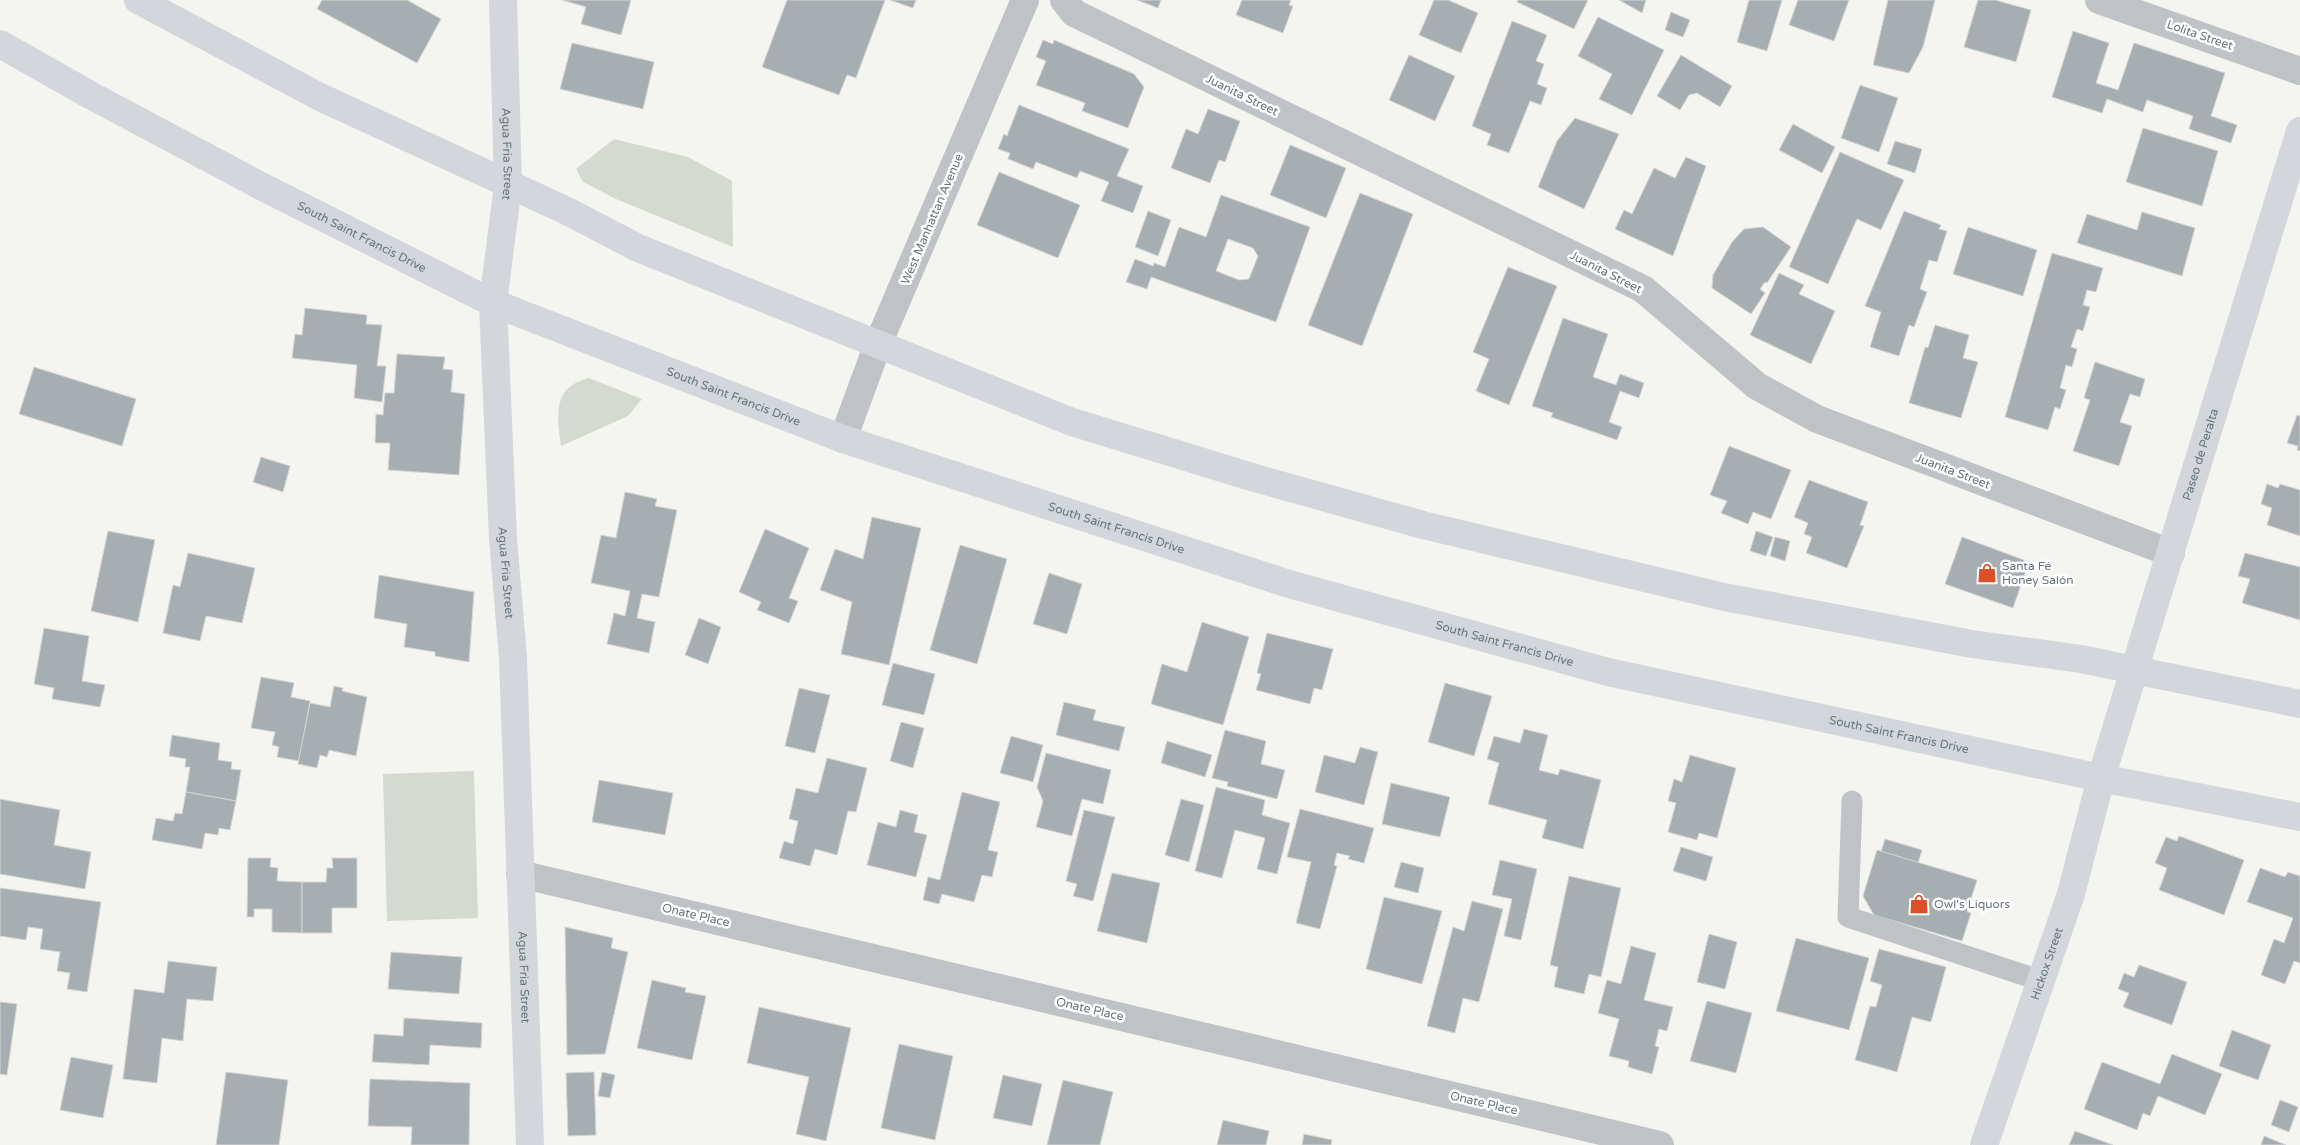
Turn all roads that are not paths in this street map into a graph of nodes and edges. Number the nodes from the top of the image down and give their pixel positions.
1 (138, 0) edge
2 (503, 0) edge
3 (1025, 0) edge
4 (1064, 0) edge
5 (2099, 0) edge
6 (0, 44) edge
7 (2300, 71) edge
8 (2300, 131) edge
9 (508, 185) junction
10 (493, 303) junction
11 (878, 344) junction
12 (842, 439) junction
13 (2172, 553) junction
14 (2135, 670) junction
15 (2300, 704) edge
16 (2101, 778) junction
17 (1852, 801) dead end
18 (2300, 817) edge
19 (520, 874) junction
20 (2042, 981) junction
21 (530, 1145) edge
22 (1660, 1145) edge
23 (1984, 1145) edge

1 - 9 main road
2 - 9 main road, Agua Fria Street
3 - 11 street, West Manhattan Avenue
4 - 13 street, Juanita Street
5 - 7 street, Lolita Street
6 - 10 main road, South Saint Francis Drive
8 - 13 main road, Paseo de Peralta
9 - 10 main road, Agua Fria Street
9 - 11 main road
10 - 12 main road, South Saint Francis Drive
10 - 19 main road, Agua Fria Street
11 - 12 street, West Manhattan Avenue
11 - 14 main road
12 - 16 main road, South Saint Francis Drive
13 - 14 main road, Paseo de Peralta
14 - 15 main road
14 - 16 main road, Paseo de Peralta
16 - 18 main road, South Saint Francis Drive
16 - 20 main road, Hickox Street
17 - 20 lane
19 - 21 main road, Agua Fria Street
19 - 22 street, Onate Place
20 - 23 main road, Hickox Street

